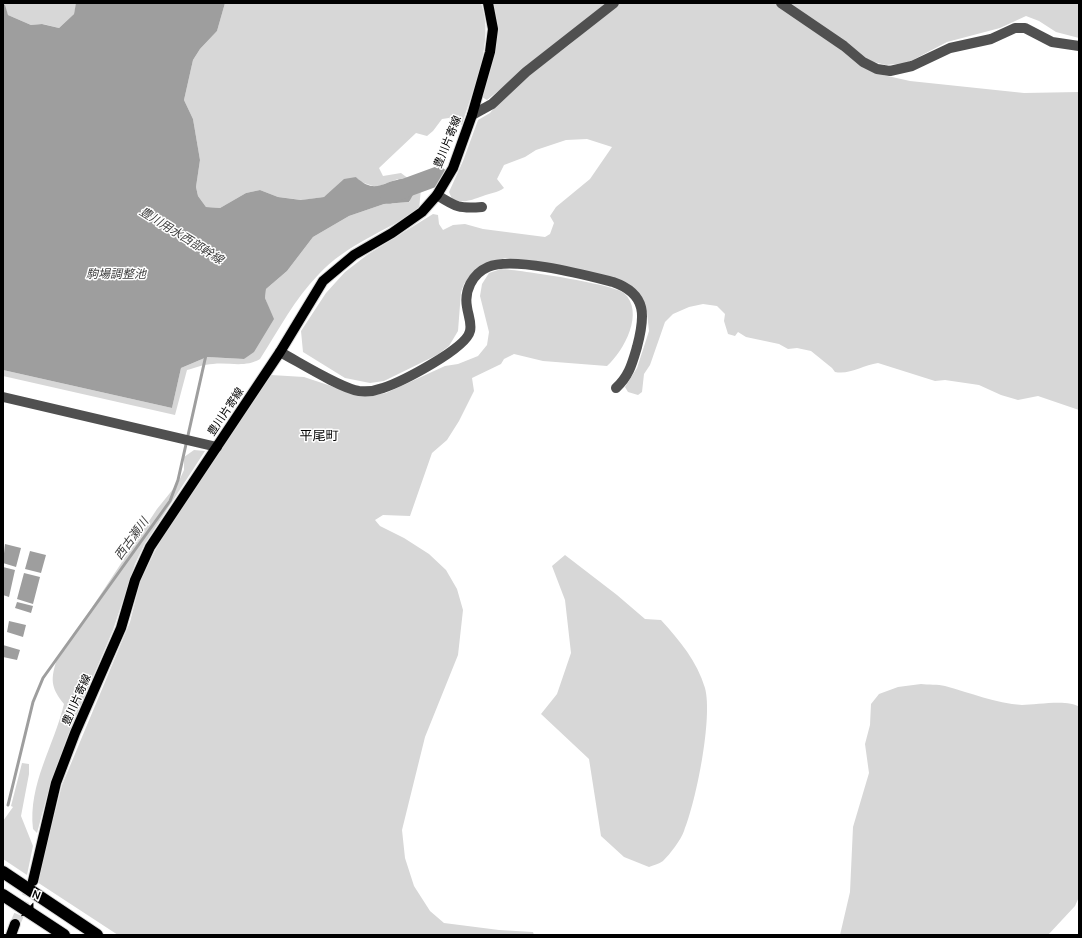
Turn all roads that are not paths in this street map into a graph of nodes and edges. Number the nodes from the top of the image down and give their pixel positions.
1 (488, 3) edge
2 (614, 3) edge
3 (781, 3) edge
4 (1079, 46) edge
5 (472, 115) junction
6 (437, 195) junction
7 (482, 207) dead end
8 (280, 352) junction
9 (616, 388) dead end
10 (3, 396) edge
11 (217, 447) junction
12 (3, 872) edge
13 (33, 882) tunnel mouth
14 (3, 895) edge
15 (15, 924) tunnel mouth
16 (10, 935) edge
17 (64, 935) edge
18 (97, 935) edge

1 - 5 main road, 豊川片寄線
2 - 5 street
3 - 4 street
5 - 6 main road, 豊川片寄線
6 - 7 street
6 - 8 main road, 豊川片寄線
8 - 9 street
8 - 11 main road, 豊川片寄線
10 - 11 street
11 - 13 main road, 豊川片寄線
12 - 18 highway
14 - 17 highway
15 - 16 main road

